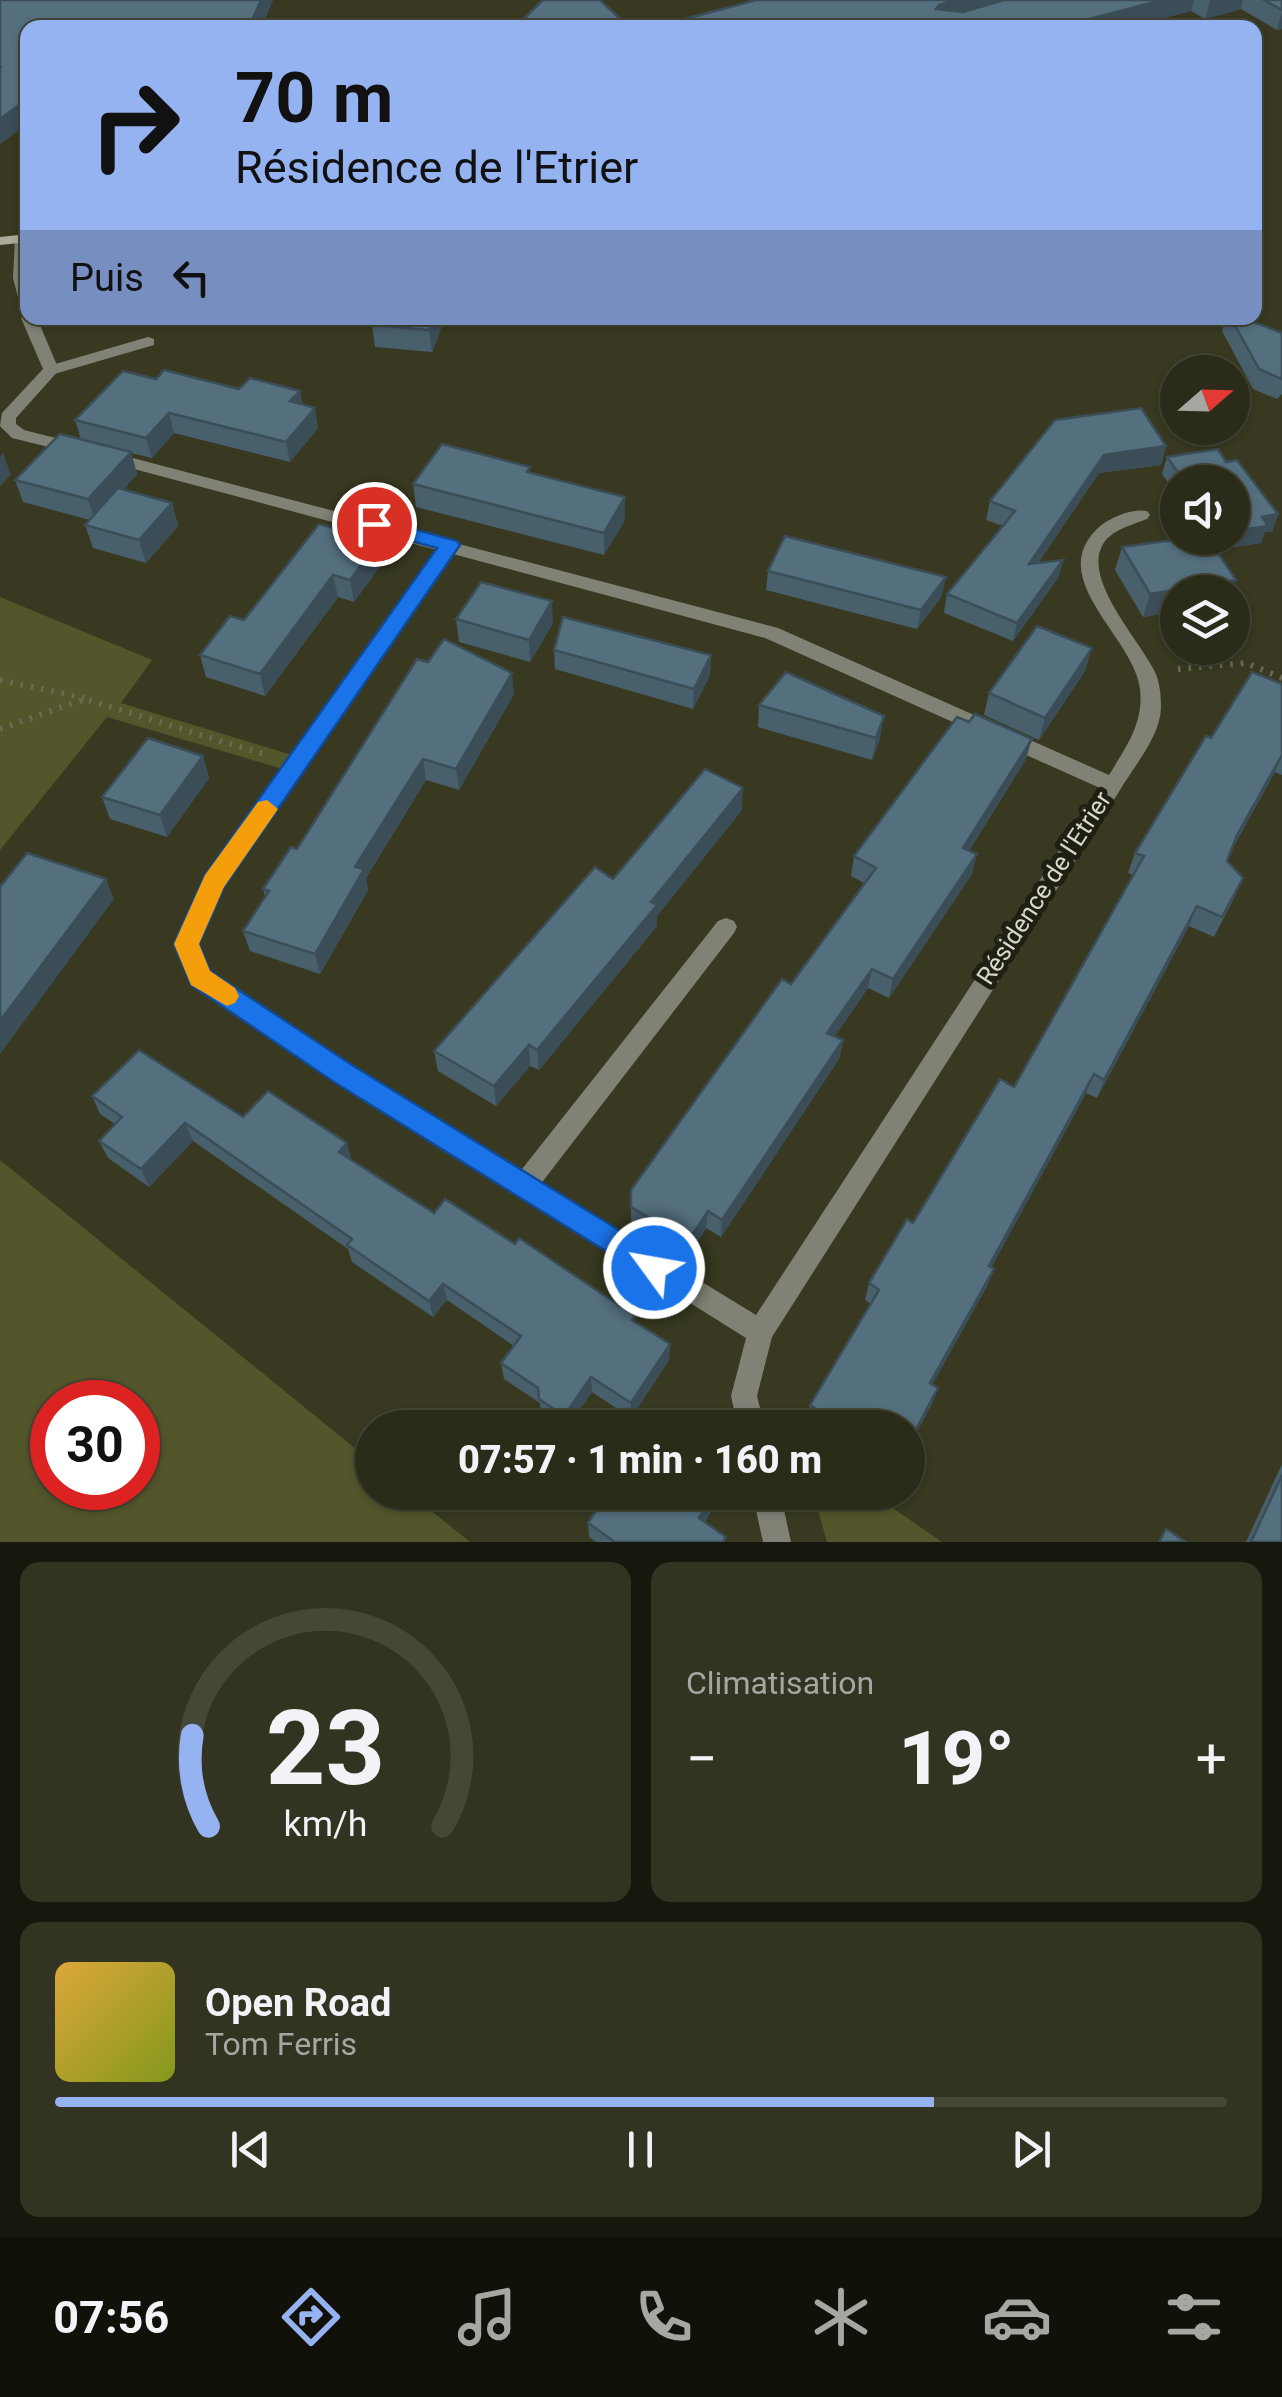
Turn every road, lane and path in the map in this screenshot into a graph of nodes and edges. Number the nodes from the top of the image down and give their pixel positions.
1 (33, 325) edge
2 (148, 342) dead end
3 (51, 370) junction
4 (4, 426) edge
5 (1141, 515) dead end
6 (450, 545) junction
7 (1147, 674) junction
8 (1282, 678) edge
9 (0, 680) edge
10 (86, 699) junction
11 (0, 729) edge
12 (297, 766) junction
13 (1113, 786) junction
14 (726, 927) dead end
15 (524, 1186) junction
16 (760, 1332) junction
17 (748, 1410) edge
18 (770, 1510) edge
19 (777, 1542) edge

1 - 3 street
2 - 3 street
3 - 4 street, Résidence de l'Etrier
4 - 6 street, Résidence de l'Etrier
5 - 7 street
6 - 12 street
6 - 13 street, Résidence de l'Etrier
7 - 8 path
7 - 13 street
9 - 10 path
10 - 11 path
10 - 12 path
12 - 15 street
13 - 16 street, Résidence de l'Etrier
14 - 15 street
15 - 16 street
16 - 17 street, Résidence de l'Etrier
18 - 19 street

